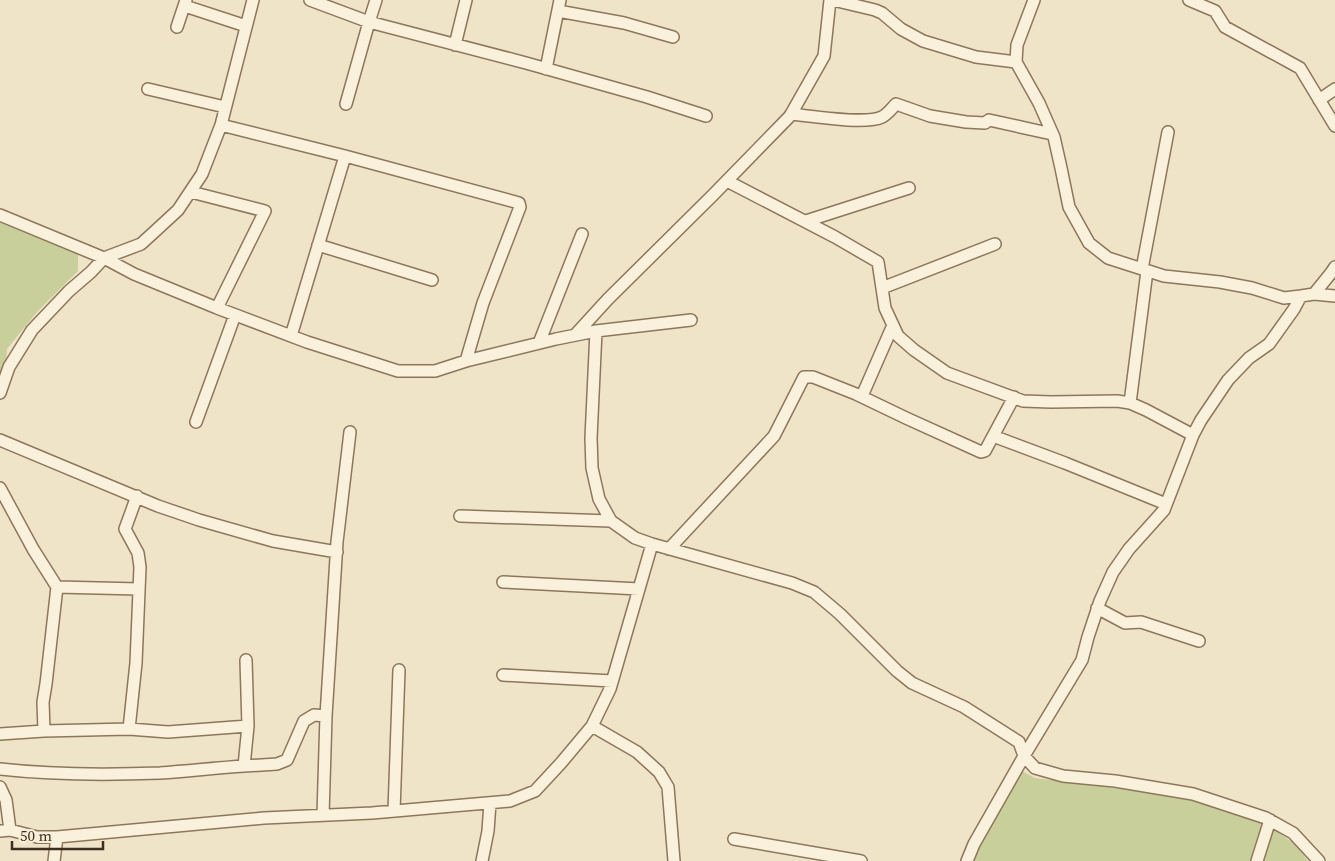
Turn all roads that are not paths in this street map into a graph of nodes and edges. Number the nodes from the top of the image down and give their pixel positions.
1 (253, 0) edge
2 (310, 0) edge
3 (376, 0) edge
4 (466, 0) edge
5 (832, 0) edge
6 (1034, 0) edge
7 (1189, 0) edge
8 (185, 3) edge
9 (559, 6) edge
10 (369, 22) junction
11 (177, 26) dead end
12 (246, 26) junction
13 (673, 37) dead end
14 (455, 45) junction
15 (1016, 62) junction
16 (546, 69) junction
17 (148, 89) dead end
18 (1335, 90) edge
19 (1320, 100) junction
20 (346, 104) dead end
21 (226, 107) junction
22 (792, 114) junction
23 (706, 116) dead end
24 (221, 125) junction
25 (1335, 126) edge
26 (1168, 132) dead end
27 (1052, 134) junction
28 (345, 156) junction
29 (727, 181) junction
30 (909, 188) dead end
31 (191, 192) junction
32 (0, 215) edge
33 (806, 221) junction
34 (582, 234) dead end
35 (995, 244) dead end
36 (318, 245) junction
37 (104, 258) junction
38 (1335, 267) edge
39 (1144, 270) junction
40 (432, 280) dead end
41 (882, 288) junction
42 (1314, 294) junction
43 (1301, 296) junction
44 (1335, 296) edge
45 (216, 308) junction
46 (235, 315) junction
47 (691, 320) dead end
48 (893, 325) junction
49 (596, 331) junction
50 (576, 334) junction
51 (291, 336) junction
52 (539, 343) junction
53 (466, 361) junction
54 (0, 393) edge
55 (862, 396) junction
56 (1014, 397) junction
57 (1130, 403) junction
58 (196, 422) dead end
59 (350, 432) dead end
60 (1193, 434) junction
61 (993, 436) junction
62 (0, 440) edge
63 (0, 488) edge
64 (137, 496) junction
65 (1166, 504) junction
66 (460, 516) dead end
67 (611, 521) junction
68 (652, 544) junction
69 (669, 549) junction
70 (337, 552) junction
71 (503, 582) dead end
72 (57, 587) junction
73 (139, 589) junction
74 (638, 589) junction
75 (1097, 608) junction
76 (1199, 641) dead end
77 (246, 660) dead end
78 (398, 670) dead end
79 (503, 674) dead end
80 (612, 681) junction
81 (326, 716) junction
82 (248, 726) junction
83 (592, 726) junction
84 (129, 729) junction
85 (44, 731) junction
86 (0, 734) edge
87 (1024, 756) junction
88 (244, 766) junction
89 (0, 769) edge
90 (0, 787) edge
91 (490, 803) junction
92 (394, 811) junction
93 (322, 815) junction
94 (1270, 820) junction
95 (5, 831) edge
96 (57, 837) junction
97 (734, 839) dead end
98 (54, 861) edge
99 (482, 861) edge
100 (674, 861) edge
101 (861, 861) edge
102 (967, 861) edge
103 (1256, 861) edge
104 (1319, 861) edge

1 - 12 street
2 - 10 street
3 - 10 street
4 - 14 street
5 - 15 street
5 - 22 street
6 - 15 street
7 - 19 street
8 - 11 street
8 - 12 street
9 - 13 street
9 - 16 street
10 - 14 street
10 - 20 street
12 - 21 street
14 - 16 street
15 - 27 street
16 - 23 street
17 - 21 street
18 - 19 street
19 - 25 street
21 - 24 street
22 - 27 street
22 - 29 street
24 - 28 street
24 - 31 street
26 - 39 street
27 - 39 street
28 - 36 street
28 - 53 street
29 - 33 street
29 - 50 street
30 - 33 street
31 - 37 street
31 - 45 street
32 - 37 street
33 - 41 street
34 - 52 street
35 - 41 street
36 - 40 street
36 - 51 street
37 - 45 street
37 - 54 street
38 - 42 street
39 - 43 street
39 - 57 street
41 - 48 street
42 - 43 street
42 - 44 street
43 - 60 street
45 - 46 street
46 - 51 street
46 - 58 street
47 - 49 street
48 - 55 street
48 - 56 street
49 - 50 street
49 - 67 street
50 - 52 street
51 - 53 street
52 - 53 street
55 - 61 street
55 - 69 street
56 - 57 street
56 - 61 street
57 - 60 street
59 - 70 street
60 - 65 street
61 - 65 street
62 - 64 street
63 - 72 street
64 - 70 street
64 - 73 street
65 - 75 street
66 - 67 street
67 - 68 street
68 - 69 street
68 - 74 street
69 - 87 street
70 - 81 street
71 - 74 street
72 - 73 street
72 - 85 street
73 - 84 street
74 - 80 street
75 - 76 street
75 - 87 street
77 - 82 street
78 - 92 street
79 - 80 street
80 - 83 street
81 - 88 street
81 - 93 street
82 - 84 street
82 - 88 street
83 - 91 street
83 - 100 street
84 - 85 street
85 - 86 street
87 - 94 street
87 - 102 street
88 - 89 street
90 - 95 street
91 - 92 street
91 - 99 street
92 - 93 street
93 - 96 street
94 - 103 street
94 - 104 street
95 - 96 street
96 - 98 street
97 - 101 street

